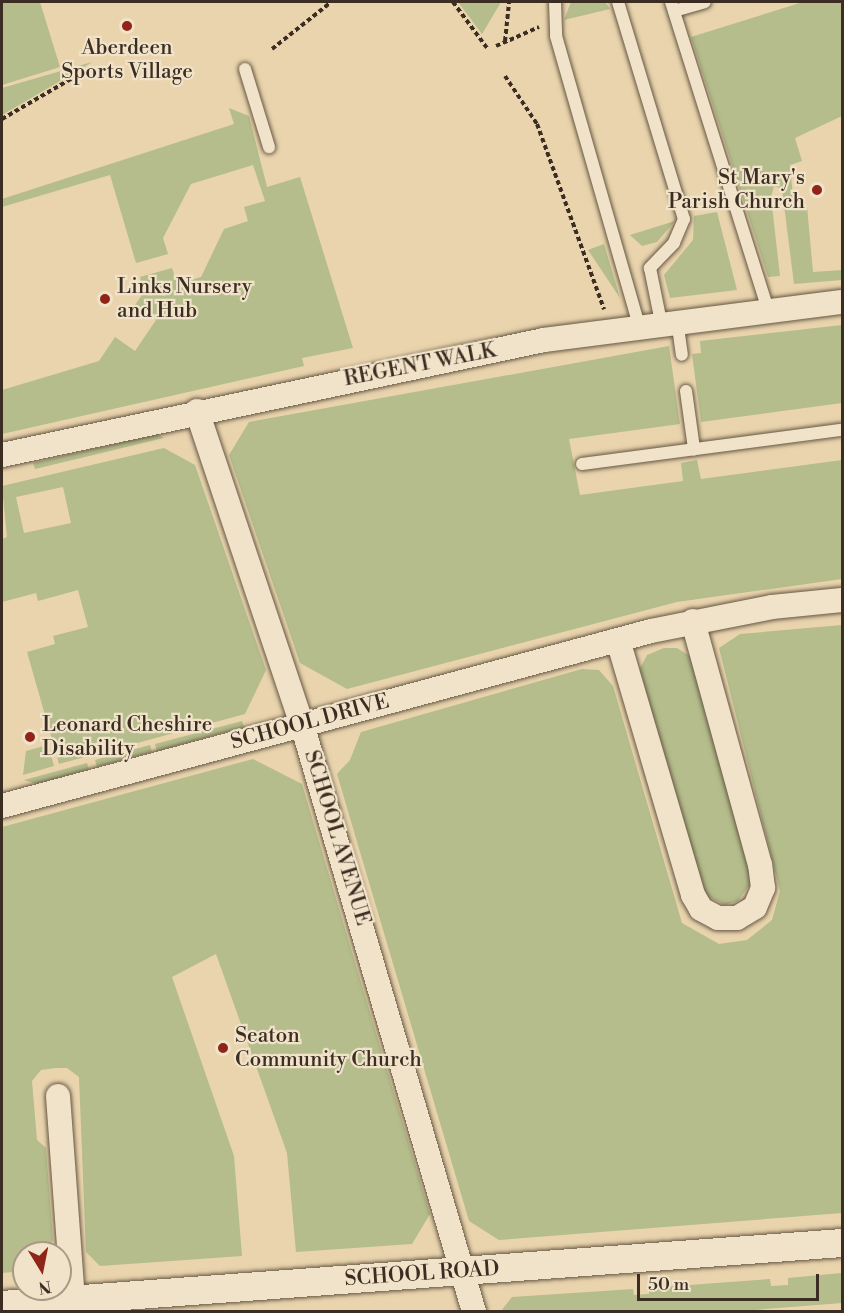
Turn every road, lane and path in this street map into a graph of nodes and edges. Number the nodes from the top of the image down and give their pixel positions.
1 (331, 2) edge
2 (453, 2) edge
3 (509, 2) edge
4 (555, 2) edge
5 (618, 2) edge
6 (705, 2) edge
7 (673, 6) edge
8 (552, 21) junction
9 (505, 41) junction
10 (496, 46) dead end
11 (487, 48) dead end
12 (272, 49) dead end
13 (245, 69) dead end
14 (81, 73) dead end
15 (505, 76) dead end
16 (2, 119) edge
17 (269, 147) dead end
18 (843, 302) edge
19 (768, 309) junction
20 (659, 322) junction
21 (611, 329) junction
22 (682, 355) dead end
23 (686, 391) dead end
24 (197, 411) junction
25 (843, 430) edge
26 (694, 449) junction
27 (2, 455) edge
28 (582, 464) dead end
29 (843, 600) edge
30 (693, 621) junction
31 (618, 640) junction
32 (302, 723) junction
33 (2, 806) edge
34 (58, 1096) dead end
35 (843, 1243) edge
36 (466, 1270) junction
37 (73, 1299) junction
38 (160, 1303) edge
39 (2, 1305) edge
40 (474, 1311) edge

1 - 12 path
2 - 11 path
3 - 9 path
4 - 8 lane
5 - 20 lane
6 - 7 lane
7 - 19 lane
8 - 9 path
8 - 20 lane
9 - 10 path
13 - 17 lane
14 - 16 path
15 - 21 path
18 - 19 street, REGENT WALK
19 - 20 street, REGENT WALK
20 - 21 street, REGENT WALK
20 - 22 lane
21 - 24 street, REGENT WALK
23 - 26 lane
24 - 27 street, REGENT WALK
24 - 32 street, SCHOOL AVENUE
25 - 26 lane
26 - 28 lane
29 - 30 street, SCHOOL DRIVE
30 - 31 street, SCHOOL DRIVE
30 - 31 street
31 - 32 street, SCHOOL DRIVE
32 - 33 street, SCHOOL DRIVE
32 - 36 street, SCHOOL AVENUE
34 - 37 street
35 - 36 street, SCHOOL ROAD
36 - 38 street, SCHOOL ROAD
36 - 40 street, SCHOOL AVENUE
37 - 38 street, SCHOOL ROAD
37 - 39 street, SCHOOL ROAD

